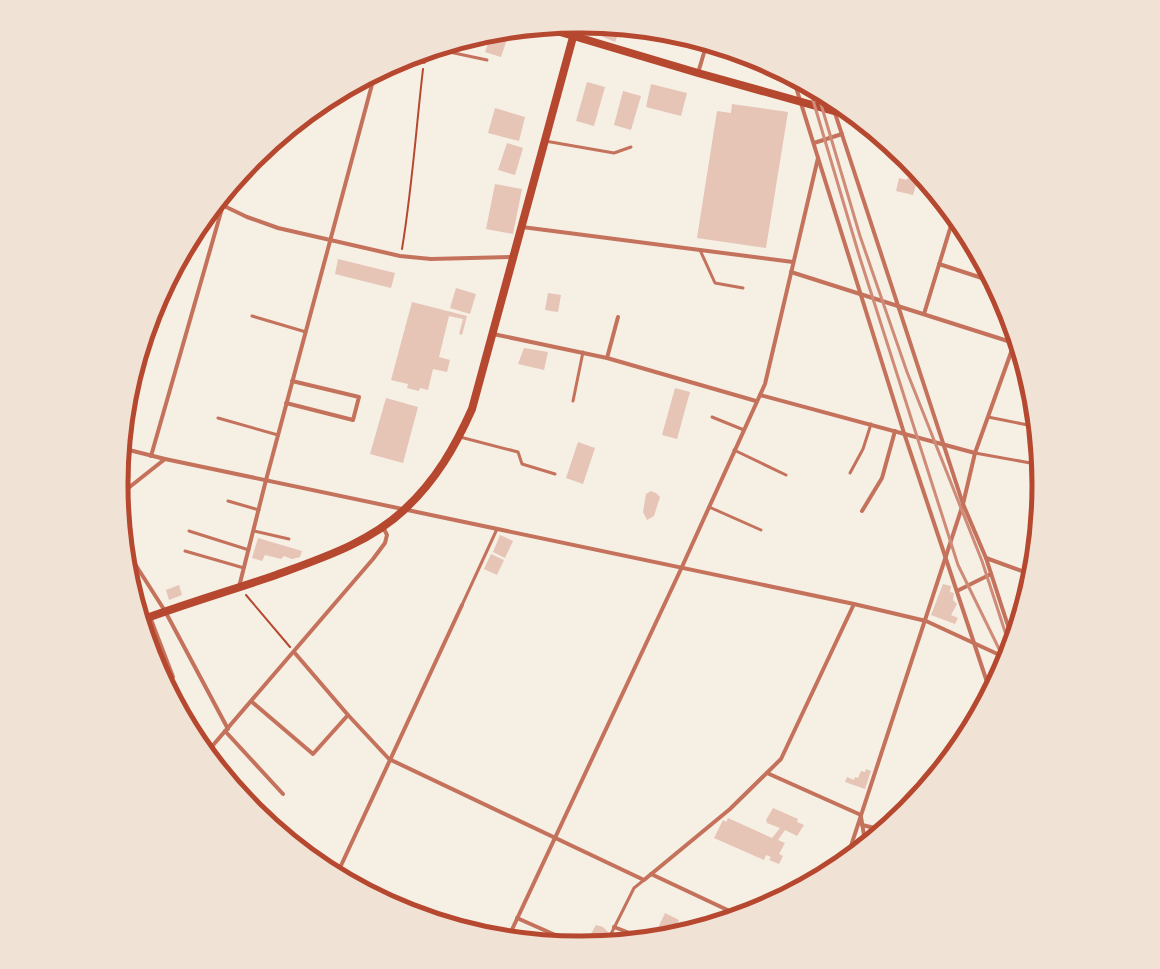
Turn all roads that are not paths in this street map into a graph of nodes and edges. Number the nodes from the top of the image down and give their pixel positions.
1 (574, 33) edge
2 (563, 34) edge
3 (573, 37) junction
4 (705, 50) edge
5 (450, 52) edge
6 (487, 60) dead end
7 (698, 73) junction
8 (372, 84) edge
9 (796, 88) edge
10 (800, 101) junction
11 (834, 111) joint
12 (842, 134) junction
13 (545, 140) junction
14 (814, 143) junction
15 (631, 147) dead end
16 (818, 158) junction
17 (225, 207) edge
18 (218, 216) edge
19 (522, 227) junction
20 (950, 227) edge
21 (331, 241) junction
22 (700, 250) junction
23 (514, 257) junction
24 (793, 262) junction
25 (939, 264) junction
26 (791, 272) junction
27 (981, 278) edge
28 (743, 288) dead end
29 (862, 294) junction
30 (898, 306) junction
31 (924, 314) junction
32 (252, 316) dead end
33 (618, 317) dead end
34 (306, 332) junction
35 (493, 334) junction
36 (1009, 342) edge
37 (1011, 351) edge
38 (583, 352) junction
39 (608, 358) junction
40 (292, 381) junction
41 (760, 395) junction
42 (756, 400) junction
43 (574, 401) dead end
44 (286, 403) junction
45 (712, 417) dead end
46 (988, 417) junction
47 (218, 418) dead end
48 (870, 424) junction
49 (1028, 425) edge
50 (744, 430) junction
51 (895, 431) junction
52 (904, 433) junction
53 (278, 435) junction
54 (460, 437) junction
55 (944, 446) junction
56 (129, 450) edge
57 (734, 450) junction
58 (975, 453) junction
59 (151, 456) junction
60 (165, 460) junction
61 (1031, 463) edge
62 (850, 473) dead end
63 (555, 474) dead end
64 (786, 475) dead end
65 (266, 480) junction
66 (128, 488) edge
67 (228, 501) dead end
68 (963, 504) junction
69 (709, 507) junction
70 (405, 509) junction
71 (259, 510) junction
72 (862, 511) dead end
73 (383, 527) junction
74 (497, 528) junction
75 (760, 530) dead end
76 (254, 531) junction
77 (189, 532) dead end
78 (290, 539) dead end
79 (249, 550) junction
80 (185, 551) dead end
81 (986, 558) junction
82 (945, 560) junction
83 (136, 565) edge
84 (244, 568) junction
85 (681, 569) junction
86 (1023, 572) edge
87 (991, 574) junction
88 (239, 587) junction
89 (957, 592) junction
90 (854, 604) junction
91 (462, 605) joint
92 (165, 612) junction
93 (149, 617) edge
94 (926, 621) junction
95 (152, 628) edge
96 (1009, 628) edge
97 (973, 642) junction
98 (294, 652) junction
99 (998, 654) edge
100 (173, 677) dead end
101 (986, 681) edge
102 (252, 702) junction
103 (348, 715) junction
104 (226, 730) junction
105 (213, 746) edge
106 (389, 760) junction
107 (767, 773) junction
108 (283, 794) dead end
109 (861, 815) junction
110 (862, 825) junction
111 (874, 828) edge
112 (864, 836) edge
113 (555, 838) junction
114 (851, 846) edge
115 (340, 867) edge
116 (651, 874) junction
117 (644, 880) junction
118 (729, 911) edge
119 (517, 918) junction
120 (614, 927) junction
121 (512, 930) edge
122 (630, 933) edge
123 (556, 935) edge
124 (610, 935) edge

1 - 3 main road
2 - 3 main road
3 - 7 main road
3 - 13 main road
4 - 7 street
5 - 6 lane
7 - 10 main road
8 - 21 street
9 - 10 street
10 - 11 main road
10 - 14 street
11 - 12 street
12 - 14 street
12 - 30 street
13 - 15 lane
13 - 19 main road
14 - 16 street
16 - 24 street
16 - 29 street
17 - 21 street
18 - 59 street
19 - 22 street
19 - 23 main road
20 - 25 street
21 - 23 street
21 - 34 street
22 - 24 street
22 - 28 lane
23 - 35 main road
24 - 26 street
25 - 27 street
25 - 31 street
26 - 29 street
26 - 41 street
29 - 30 street
29 - 52 street
30 - 31 street
30 - 55 street
31 - 36 street
32 - 34 lane
33 - 39 street
34 - 40 street
35 - 38 street
35 - 54 main road
37 - 46 street
38 - 39 street
38 - 43 lane
39 - 42 street
40 - 44 street
40 - 44 street
41 - 42 street
41 - 48 street
42 - 50 street
44 - 53 street
45 - 50 lane
46 - 49 lane
46 - 58 street
47 - 53 lane
48 - 51 street
48 - 62 lane
50 - 57 street
51 - 52 street
51 - 72 street
52 - 55 street
52 - 82 street
53 - 65 street
54 - 63 lane
54 - 70 main road
55 - 58 street
55 - 68 street
56 - 59 street
57 - 64 lane
57 - 69 street
58 - 61 lane
58 - 68 street
59 - 60 street
60 - 65 street
60 - 66 street
65 - 70 street
65 - 71 street
67 - 71 lane
68 - 81 street
68 - 82 street
69 - 75 lane
69 - 85 street
70 - 73 main road
70 - 74 street
71 - 76 street
73 - 88 main road
73 - 98 street
74 - 85 street
74 - 91 lane
76 - 78 lane
76 - 79 street
77 - 79 lane
79 - 84 street
80 - 84 lane
81 - 86 street
81 - 87 street
82 - 89 street
82 - 94 street
83 - 92 street
84 - 88 street
85 - 90 street
85 - 113 street
87 - 89 street
87 - 96 street
88 - 92 main road
89 - 97 street
90 - 94 street
90 - 107 street
91 - 106 street
92 - 93 main road
92 - 104 street
94 - 97 street
94 - 109 street
95 - 100 street
97 - 99 street
97 - 101 street
98 - 102 street
98 - 103 street
102 - 103 street
102 - 104 street
103 - 106 street
104 - 105 street
104 - 108 street
106 - 113 street
106 - 115 street
107 - 109 street
107 - 116 street
109 - 110 street
109 - 114 street
110 - 111 street
110 - 112 street
113 - 117 street
113 - 119 street
116 - 117 street
116 - 118 street
117 - 120 lane
119 - 121 street
119 - 123 street
120 - 122 street
120 - 124 lane

